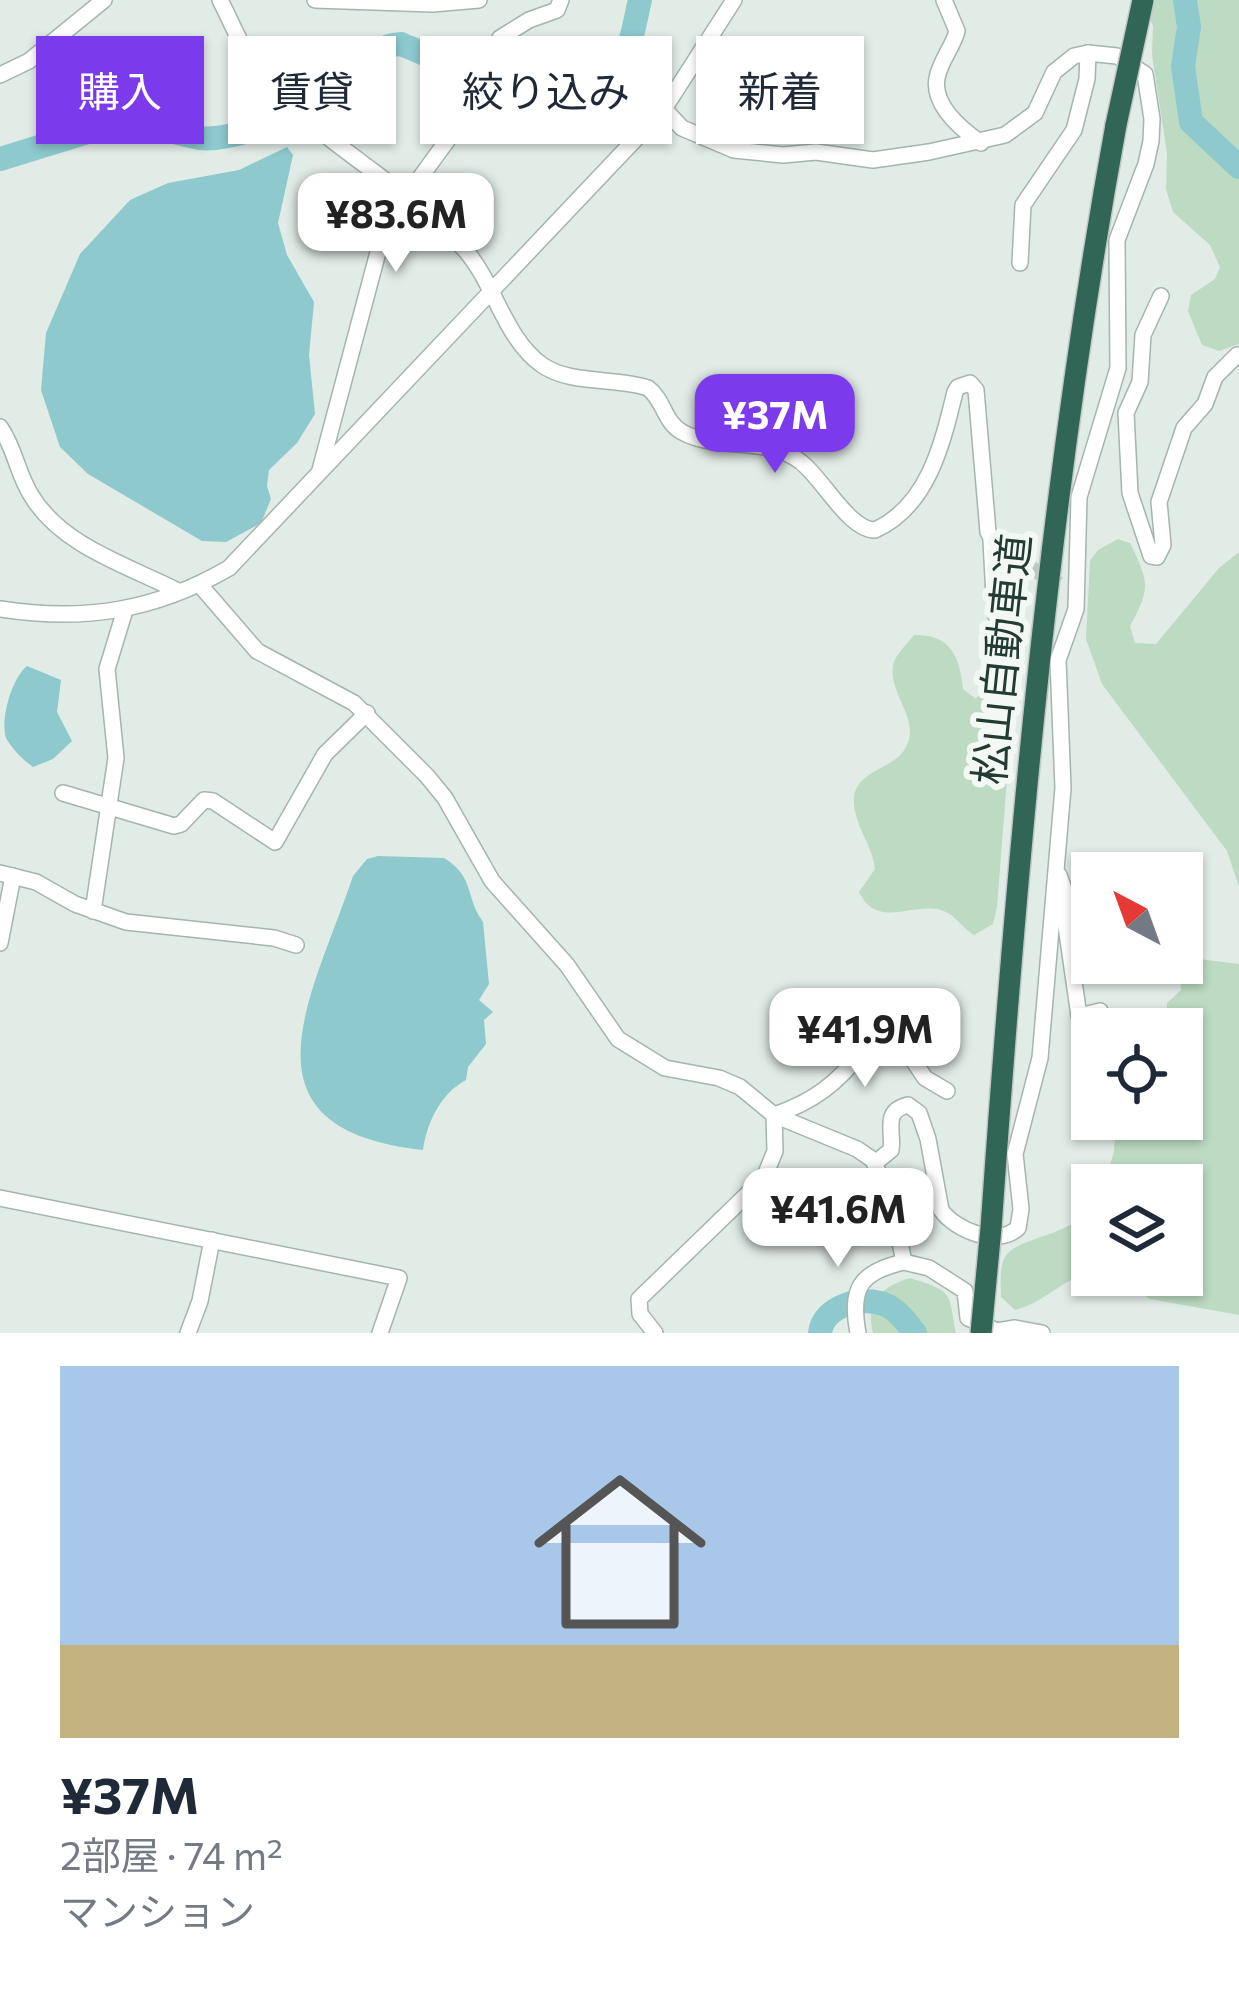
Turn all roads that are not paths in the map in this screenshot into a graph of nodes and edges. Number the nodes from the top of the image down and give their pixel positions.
1 (220, 0) edge
2 (315, 0) edge
3 (479, 0) edge
4 (561, 0) edge
5 (734, 0) edge
6 (944, 0) edge
7 (1143, 0) edge
8 (99, 2) edge
9 (1088, 53) junction
10 (1129, 63) junction
11 (0, 75) edge
12 (672, 97) edge
13 (672, 117) edge
14 (981, 143) junction
15 (631, 144) edge
16 (404, 196) junction
17 (1020, 263) dead end
18 (494, 291) junction
19 (1161, 296) dead end
20 (1237, 355) edge
21 (1118, 368) junction
22 (1132, 398) junction
23 (0, 427) edge
24 (320, 473) junction
25 (991, 541) junction
26 (1008, 555) tunnel mouth
27 (1059, 584) tunnel mouth
28 (200, 585) junction
29 (1078, 590) junction
30 (178, 591) junction
31 (0, 609) edge
32 (125, 610) junction
33 (995, 614) dead end
34 (367, 713) junction
35 (63, 793) dead end
36 (110, 805) junction
37 (1056, 867) junction
38 (6, 875) edge
39 (93, 911) junction
40 (0, 943) edge
41 (296, 945) dead end
42 (1078, 1008) edge
43 (947, 1090) dead end
44 (774, 1115) junction
45 (874, 1163) junction
46 (0, 1198) edge
47 (212, 1240) junction
48 (904, 1262) junction
49 (188, 1333) edge
50 (380, 1333) edge
51 (655, 1333) edge
52 (858, 1333) edge
53 (981, 1333) edge
54 (1042, 1333) edge

1 - 16 street
2 - 3 street
4 - 16 street
5 - 12 street
6 - 14 street
7 - 10 highway, 松山自動車道, bridge
8 - 11 street
9 - 10 street
9 - 14 street
9 - 17 street
10 - 21 street
10 - 53 highway, 松山自動車道, bridge
13 - 14 street
15 - 18 street
16 - 18 street
16 - 24 street
18 - 24 street
18 - 25 street
19 - 22 street
20 - 22 street
21 - 22 street
21 - 29 street
23 - 30 street
24 - 28 street
25 - 26 street
25 - 33 street
27 - 29 street
28 - 30 street
28 - 34 street
29 - 37 street
30 - 32 street
31 - 32 street
32 - 36 street
34 - 36 street
34 - 44 street
35 - 36 street
36 - 39 street
37 - 42 street
37 - 45 street
38 - 39 street
38 - 40 street
39 - 41 street
43 - 44 street
44 - 45 street
44 - 51 street
45 - 48 street
46 - 47 street
47 - 49 street
47 - 50 street
48 - 52 street
48 - 54 street

